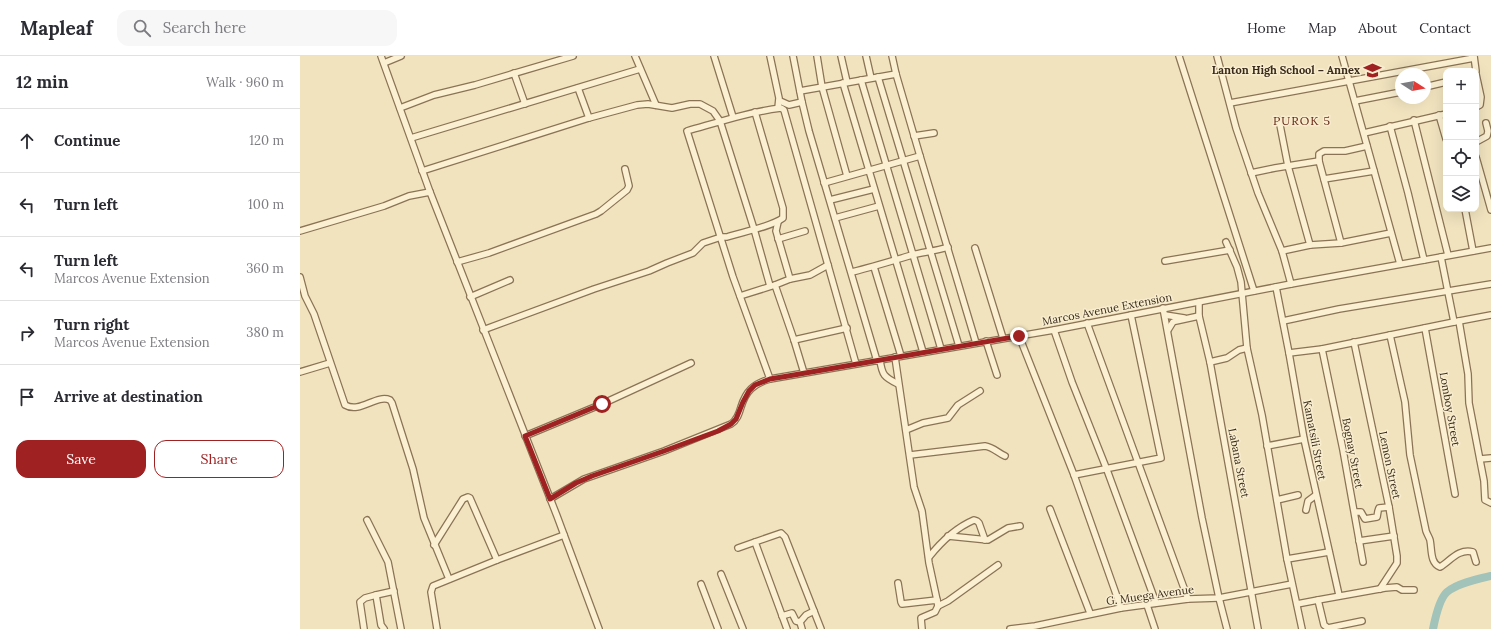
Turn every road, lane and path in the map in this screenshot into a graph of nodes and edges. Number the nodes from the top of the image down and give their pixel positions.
1 (381, 56) edge
2 (401, 56) edge
3 (573, 56) edge
4 (635, 56) edge
5 (714, 56) edge
6 (770, 56) edge
7 (793, 56) edge
8 (816, 56) edge
9 (841, 56) edge
10 (866, 56) edge
11 (892, 56) edge
12 (1180, 56) edge
13 (1217, 56) edge
14 (1342, 56) edge
15 (1474, 57) edge
16 (384, 63) junction
17 (1476, 68) edge
18 (640, 69) junction
19 (514, 73) junction
20 (896, 74) junction
21 (878, 77) junction
22 (871, 78) junction
23 (861, 80) junction
24 (845, 82) junction
25 (1350, 82) junction
26 (1443, 83) edge
27 (822, 86) junction
28 (1431, 86) edge
29 (578, 88) junction
30 (1479, 90) edge
31 (800, 91) junction
32 (1395, 93) edge
33 (780, 101) junction
34 (1355, 101) junction
35 (802, 102) junction
36 (1230, 103) junction
37 (525, 104) junction
38 (656, 105) junction
39 (1479, 106) edge
40 (400, 108) junction
41 (778, 108) junction
42 (756, 112) junction
43 (1443, 114) edge
44 (1439, 115) junction
45 (733, 117) junction
46 (589, 118) junction
47 (1279, 120) dead end
48 (1414, 120) junction
49 (720, 122) junction
50 (1486, 123) dead end
51 (1390, 126) junction
52 (1443, 129) edge
53 (1364, 132) junction
54 (934, 133) dead end
55 (914, 136) junction
56 (411, 138) junction
57 (1479, 140) edge
58 (1367, 146) junction
59 (920, 156) junction
60 (903, 160) junction
61 (1319, 161) junction
62 (886, 165) junction
63 (1288, 166) junction
64 (1479, 168) edge
65 (626, 169) dead end
66 (869, 170) junction
67 (422, 171) junction
68 (1374, 171) junction
69 (1251, 173) junction
70 (847, 176) junction
71 (1324, 179) junction
72 (824, 183) junction
73 (874, 189) junction
74 (430, 192) junction
75 (830, 200) junction
76 (879, 206) junction
77 (1491, 210) edge
78 (1466, 212) edge
79 (835, 218) junction
80 (778, 222) junction
81 (769, 225) junction
82 (754, 229) junction
83 (300, 231) edge
84 (776, 231) junction
85 (805, 231) dead end
86 (1391, 233) junction
87 (724, 237) junction
88 (778, 239) junction
89 (1226, 242) dead end
90 (1341, 243) junction
91 (1310, 246) junction
92 (948, 247) junction
93 (975, 248) dead end
94 (1491, 248) edge
95 (1230, 250) junction
96 (1282, 251) junction
97 (1473, 251) junction
98 (931, 252) junction
99 (913, 255) junction
100 (1448, 256) junction
101 (1441, 257) junction
102 (896, 260) junction
103 (1424, 260) junction
104 (1164, 261) dead end
105 (457, 262) junction
106 (1400, 264) junction
107 (828, 266) junction
108 (874, 267) junction
109 (852, 272) junction
110 (300, 277) edge
111 (790, 279) junction
112 (510, 280) dead end
113 (1291, 284) junction
114 (1491, 284) edge
115 (773, 285) junction
116 (1276, 287) junction
117 (1254, 291) junction
118 (1448, 292) junction
119 (1242, 294) junction
120 (740, 296) junction
121 (470, 297) junction
122 (1199, 302) junction
123 (1163, 308) junction
124 (1131, 315) junction
125 (1165, 315) junction
126 (1491, 315) edge
127 (1199, 316) junction
128 (1186, 318) junction
129 (1283, 321) junction
130 (1457, 321) junction
131 (1087, 323) junction
132 (846, 328) junction
133 (1425, 328) junction
134 (483, 330) junction
135 (1054, 330) junction
136 (1168, 330) junction
137 (1390, 334) junction
138 (1019, 336) junction
139 (1003, 338) junction
140 (794, 340) junction
141 (986, 341) junction
142 (1354, 342) junction
143 (976, 343) junction
144 (959, 346) junction
145 (1247, 348) junction
146 (1322, 348) junction
147 (941, 349) junction
148 (923, 352) junction
149 (1289, 353) junction
150 (898, 357) junction
151 (879, 360) junction
152 (1210, 362) junction
153 (330, 363) junction
154 (691, 363) dead end
155 (856, 364) junction
156 (300, 372) edge
157 (804, 373) junction
158 (997, 374) dead end
159 (770, 379) junction
160 (898, 384) junction
161 (980, 391) dead end
162 (906, 430) junction
163 (525, 436) junction
164 (1304, 439) junction
165 (1267, 446) junction
166 (910, 455) junction
167 (1005, 456) dead end
168 (1491, 458) edge
169 (1480, 459) junction
170 (1138, 462) junction
171 (1106, 470) junction
172 (1074, 475) junction
173 (1455, 494) dead end
174 (1298, 495) dead end
175 (1316, 495) junction
176 (550, 499) junction
177 (1276, 500) junction
178 (1491, 503) edge
179 (1389, 507) junction
180 (1050, 509) dead end
181 (1306, 510) dead end
182 (1355, 512) junction
183 (367, 520) dead end
184 (1020, 526) dead end
185 (564, 535) junction
186 (948, 536) junction
187 (1394, 536) junction
188 (986, 540) junction
189 (1359, 541) junction
190 (755, 542) junction
191 (434, 545) junction
192 (738, 548) dead end
193 (1329, 552) junction
194 (929, 557) junction
195 (1287, 559) junction
196 (497, 560) junction
197 (1363, 562) dead end
198 (1476, 562) dead end
199 (998, 565) dead end
200 (721, 574) dead end
201 (449, 580) junction
202 (898, 583) dead end
203 (701, 584) dead end
204 (1292, 584) junction
205 (1380, 589) junction
206 (1414, 590) dead end
207 (394, 591) junction
208 (1251, 592) junction
209 (376, 595) junction
210 (1339, 595) junction
211 (1219, 598) junction
212 (1188, 599) junction
213 (1318, 600) junction
214 (938, 603) junction
215 (1156, 603) junction
216 (1297, 604) junction
217 (1147, 605) junction
218 (1121, 608) junction
219 (814, 611) junction
220 (1090, 613) junction
221 (782, 616) junction
222 (1362, 621) dead end
223 (800, 622) junction
224 (1035, 627) edge
225 (364, 629) edge
226 (384, 629) edge
227 (401, 629) edge
228 (438, 629) edge
229 (599, 629) edge
230 (718, 629) edge
231 (743, 629) edge
232 (787, 629) edge
233 (802, 629) edge
234 (820, 629) edge
235 (922, 629) edge
236 (1010, 629) edge
237 (1155, 629) edge
238 (1227, 629) edge
239 (1258, 629) edge
240 (1302, 629) edge

1 - 16 street
2 - 16 street
3 - 19 street
4 - 18 street
5 - 45 street
6 - 33 street
7 - 31 street
8 - 27 street
9 - 24 street
10 - 22 street
11 - 20 street
12 - 117 street
13 - 36 street
14 - 25 street
15 - 17 street
15 - 25 street
16 - 40 street
18 - 29 street
18 - 38 street
19 - 37 street
19 - 40 street
20 - 21 street
20 - 55 street
21 - 22 street
21 - 60 street
22 - 23 street
23 - 24 street
23 - 62 street
24 - 27 street
24 - 66 street
25 - 34 street
25 - 36 street
26 - 28 street
27 - 31 street
27 - 70 street
29 - 37 street
29 - 46 street
30 - 39 street
31 - 35 street
32 - 34 street
33 - 35 street
33 - 41 street
34 - 53 street
35 - 72 street
36 - 69 street
37 - 56 street
38 - 46 street
38 - 49 street
40 - 56 street
41 - 42 street
41 - 107 street
42 - 45 street
42 - 80 street
43 - 44 street
44 - 48 street
44 - 52 street
45 - 49 street
46 - 67 street
47 - 63 street
48 - 51 street
48 - 100 street
49 - 82 street
49 - 87 street
50 - 57 street
51 - 53 street
51 - 103 street
53 - 58 street
54 - 55 street
55 - 59 street
56 - 67 street
58 - 61 street
58 - 68 street
59 - 60 street
59 - 92 street
60 - 62 street
60 - 98 street
61 - 63 street
61 - 71 street
62 - 66 street
62 - 99 street
63 - 69 street
63 - 91 street
64 - 77 street
65 - 105 street
66 - 70 street
66 - 73 street
67 - 74 street
68 - 71 street
68 - 86 street
69 - 96 street
70 - 72 street
71 - 90 street
72 - 75 street
73 - 75 street
73 - 76 street
74 - 83 street
74 - 105 street
75 - 79 street
76 - 79 street
76 - 102 street
78 - 97 street
79 - 109 street
80 - 81 street
80 - 84 street
81 - 82 street
81 - 84 street
82 - 87 street
82 - 115 street
84 - 88 street
85 - 88 street
86 - 90 street
86 - 106 street
87 - 120 street
87 - 134 street
88 - 111 street
89 - 95 street
90 - 91 street
91 - 96 street
92 - 98 street
92 - 143 street
93 - 139 street
94 - 97 street, Marcos Avenue Extension
95 - 104 street
95 - 119 street
96 - 113 street
97 - 100 street, Marcos Avenue Extension
98 - 99 street
98 - 144 street
99 - 102 street
99 - 147 street
100 - 101 street, Marcos Avenue Extension
101 - 103 street, Marcos Avenue Extension
101 - 118 street
102 - 108 street
102 - 148 street
103 - 106 street, Marcos Avenue Extension
105 - 121 street
106 - 113 street, Marcos Avenue Extension
107 - 111 street
107 - 132 street
108 - 109 street
108 - 150 street
109 - 151 street
110 - 153 street
111 - 115 street
112 - 121 street
113 - 116 street, Marcos Avenue Extension
114 - 118 street
115 - 120 street
115 - 140 street
116 - 117 street, Marcos Avenue Extension
116 - 129 street, Kamatsili Street
117 - 119 street, Marcos Avenue Extension
118 - 129 street
118 - 130 street
119 - 122 street, Marcos Avenue Extension
119 - 145 street
120 - 159 street
121 - 134 street
122 - 123 street, Marcos Avenue Extension
122 - 127 street, Labana Street
123 - 124 street, Marcos Avenue Extension
123 - 125 street
124 - 131 street, Marcos Avenue Extension
124 - 170 street
125 - 128 street
125 - 136 street
126 - 130 street
127 - 128 street
127 - 152 street, Labana Street
128 - 136 street
129 - 149 street, Kamatsili Street
130 - 133 street
130 - 169 street
131 - 135 street, Marcos Avenue Extension
131 - 170 street
132 - 140 street
132 - 155 street
133 - 137 street
133 - 173 street, Lomboy Street
134 - 163 street
135 - 138 street, Marcos Avenue Extension
135 - 171 street
136 - 211 street
137 - 142 street
137 - 198 street
138 - 139 street, Marcos Avenue Extension
138 - 172 street
139 - 141 street, Marcos Avenue Extension
140 - 157 street
141 - 143 street, Marcos Avenue Extension
141 - 158 street
142 - 146 street
142 - 179 street, Lemon Street
143 - 144 street, Marcos Avenue Extension
144 - 147 street, Marcos Avenue Extension
145 - 152 street
145 - 165 street
146 - 149 street
146 - 182 street, Bognay Street
147 - 148 street, Marcos Avenue Extension
148 - 150 street, Marcos Avenue Extension
149 - 164 street, Kamatsili Street
150 - 151 street, Marcos Avenue Extension
150 - 160 street
151 - 155 street, Marcos Avenue Extension
151 - 160 street
152 - 208 street, Labana Street
153 - 156 street
153 - 191 street
154 - 163 street
155 - 157 street, Marcos Avenue Extension
157 - 159 street, Marcos Avenue Extension
159 - 176 street, Marcos Avenue Extension
160 - 162 street
161 - 162 street
162 - 166 street
163 - 176 street
164 - 165 street
164 - 175 street, Kamatsili Street
165 - 177 street
166 - 167 street
166 - 194 street
168 - 169 street
169 - 178 street
170 - 171 street
170 - 212 street
171 - 172 street
171 - 215 street
172 - 218 street
174 - 177 street
175 - 181 street
175 - 193 street, Kamatsili Street
176 - 185 street
177 - 195 street
179 - 182 street
179 - 187 street, Lemon Street
180 - 220 street
182 - 189 street, Bognay Street
183 - 207 street
184 - 188 street
185 - 196 street
185 - 229 street
186 - 188 street
186 - 188 street
186 - 194 street
187 - 189 street
187 - 205 street, Lemon Street
189 - 197 street, Bognay Street
190 - 192 street
190 - 219 street
190 - 221 street
191 - 196 street
191 - 201 street
193 - 195 street
193 - 210 street, Kamatsili Street
194 - 214 street
195 - 204 street
196 - 201 street
199 - 214 street
200 - 231 street
201 - 228 street
202 - 214 street
203 - 230 street
204 - 208 street, G. Muega Avenue
204 - 216 street
205 - 206 street
205 - 210 street
207 - 209 street
207 - 227 street
208 - 211 street, G. Muega Avenue
208 - 239 street, Labana Street
209 - 225 street
209 - 226 street
210 - 213 street
211 - 212 street, G. Muega Avenue
211 - 238 street
212 - 215 street, G. Muega Avenue
213 - 216 street
213 - 222 street
214 - 235 street
215 - 217 street, G. Muega Avenue
216 - 240 street
217 - 218 street, G. Muega Avenue
217 - 237 street
218 - 220 street, G. Muega Avenue
219 - 223 street
219 - 234 street
220 - 224 street, G. Muega Avenue
221 - 223 street
221 - 232 street
223 - 233 street
224 - 236 street, G. Muega Avenue

